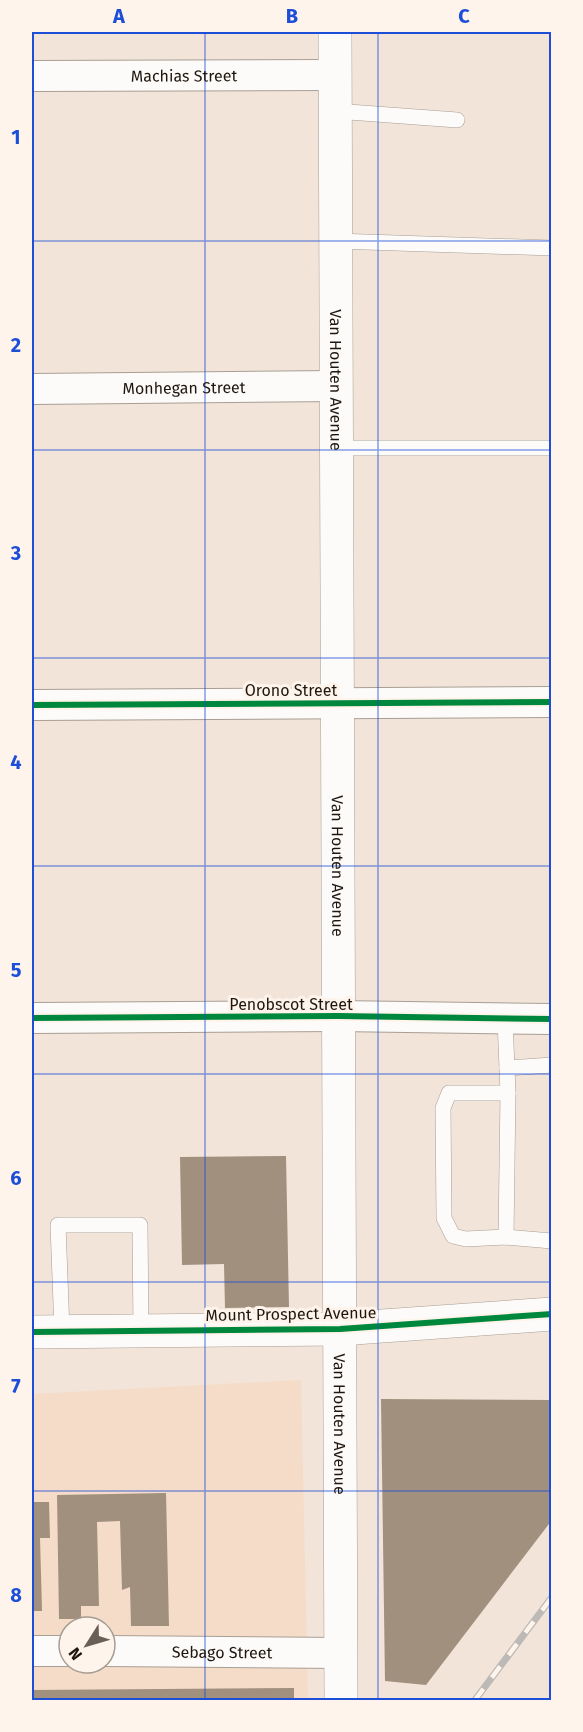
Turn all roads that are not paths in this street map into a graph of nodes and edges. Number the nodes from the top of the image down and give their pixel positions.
1 (335, 32) edge
2 (335, 75) junction
3 (32, 76) edge
4 (335, 111) junction
5 (457, 120) dead end
6 (335, 241) junction
7 (552, 248) edge
8 (335, 387) junction
9 (32, 389) edge
10 (336, 448) junction
11 (552, 448) edge
12 (552, 702) edge
13 (337, 704) junction
14 (32, 705) edge
15 (338, 1016) junction
16 (32, 1018) edge
17 (505, 1019) junction
18 (552, 1019) edge
19 (552, 1065) edge
20 (507, 1068) junction
21 (508, 1093) junction
22 (506, 1237) junction
23 (552, 1240) edge
24 (552, 1314) edge
25 (340, 1329) junction
26 (141, 1331) junction
27 (47, 1332) edge
28 (32, 1651) edge
29 (57, 1651) edge
30 (117, 1652) edge
31 (340, 1653) junction
32 (341, 1701) edge

1 - 2 main road, Van Houten Avenue
2 - 3 street, Machias Street
2 - 4 main road, Van Houten Avenue
4 - 5 lane
4 - 6 main road, Van Houten Avenue
6 - 7 lane
6 - 8 main road, Van Houten Avenue
8 - 9 street, Monhegan Street
8 - 10 main road, Van Houten Avenue
10 - 11 lane
10 - 13 main road, Van Houten Avenue
12 - 13 street, Orono Street
13 - 14 street, Orono Street
13 - 15 main road, Van Houten Avenue
15 - 16 street, Penobscot Street
15 - 17 street, Penobscot Street
15 - 25 main road, Van Houten Avenue
17 - 18 street, Penobscot Street
17 - 20 lane
19 - 20 lane
20 - 21 lane
21 - 22 lane
21 - 22 lane
22 - 23 lane
24 - 25 main road, Mount Prospect Avenue
25 - 26 main road, Mount Prospect Avenue
25 - 31 main road, Van Houten Avenue
26 - 27 main road, Mount Prospect Avenue
26 - 27 lane
28 - 29 street
30 - 31 street, Sebago Street
31 - 32 main road, Van Houten Avenue

